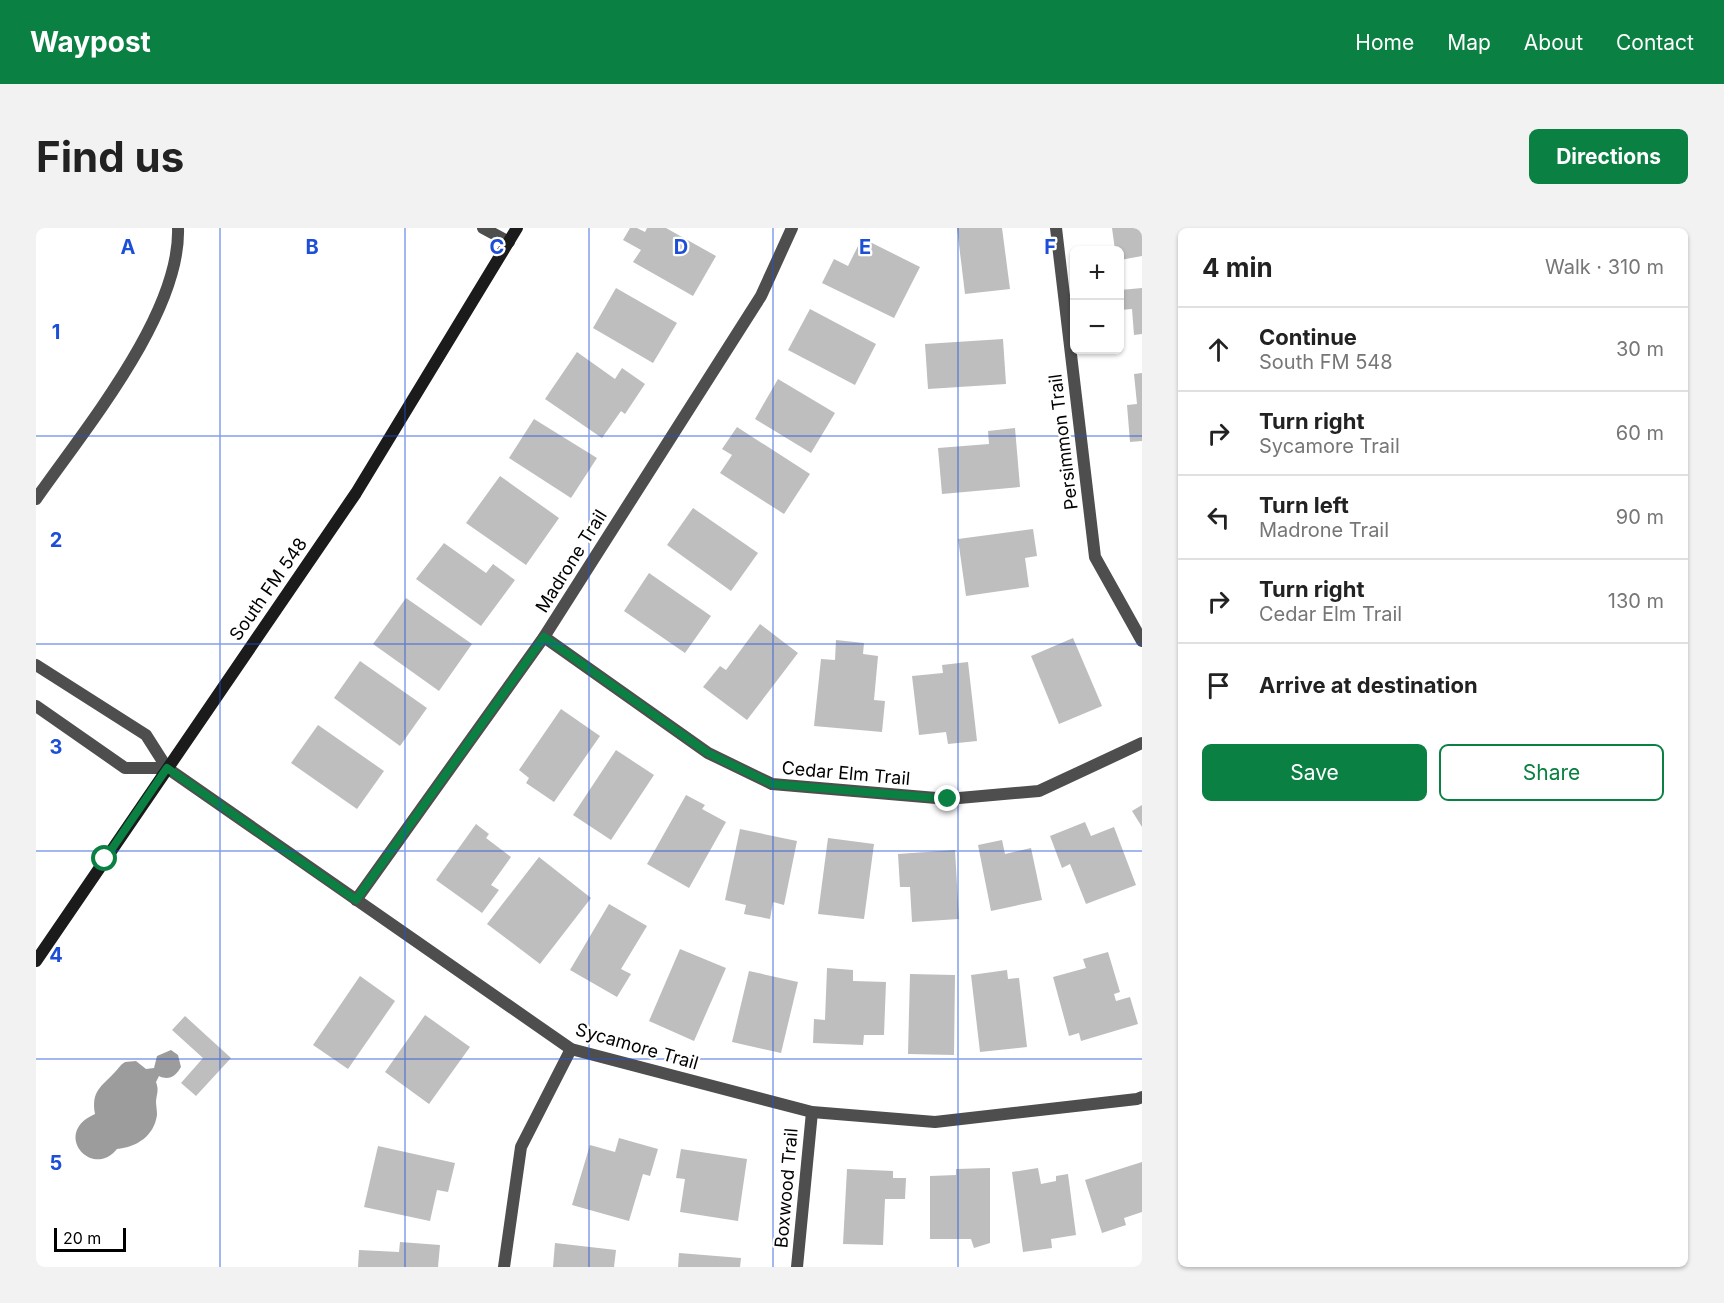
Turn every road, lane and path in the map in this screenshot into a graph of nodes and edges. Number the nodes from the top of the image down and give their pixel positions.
1 (178, 228) edge
2 (483, 228) edge
3 (517, 228) edge
4 (792, 228) edge
5 (1056, 228) edge
6 (509, 242) junction
7 (36, 499) edge
8 (544, 637) junction
9 (1142, 641) edge
10 (36, 665) edge
11 (36, 706) edge
12 (1142, 743) edge
13 (167, 768) junction
14 (356, 900) junction
15 (36, 961) edge
16 (571, 1049) junction
17 (1142, 1097) edge
18 (812, 1112) junction
19 (504, 1267) edge
20 (797, 1267) edge

1 - 7 street
2 - 6 street
3 - 6 main road, South FM 548
4 - 8 street, Madrone Trail
5 - 9 street, Persimmon Trail
6 - 13 main road, South FM 548
8 - 12 street, Cedar Elm Trail
8 - 14 street, Madrone Trail
10 - 13 street, Sycamore Trail
11 - 13 street
13 - 14 street, Sycamore Trail
13 - 15 main road, South FM 548
14 - 16 street, Sycamore Trail
16 - 18 street, Sycamore Trail
16 - 19 street
17 - 18 street, Sycamore Trail
18 - 20 street, Boxwood Trail

